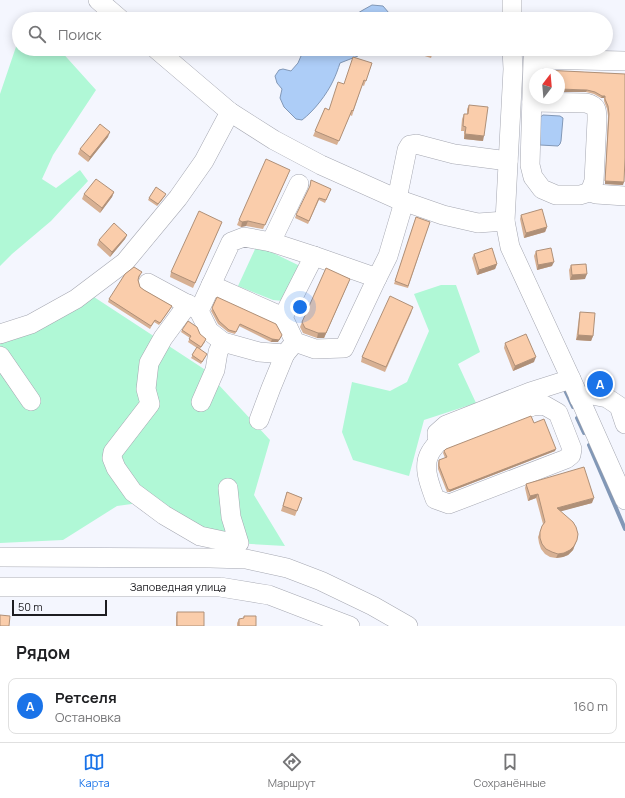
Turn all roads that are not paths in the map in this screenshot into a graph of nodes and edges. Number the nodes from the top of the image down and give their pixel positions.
1 (98, 0) edge
2 (512, 0) edge
3 (112, 12) edge
4 (512, 12) edge
5 (164, 56) edge
6 (512, 56) edge
7 (625, 61) edge
8 (533, 68) edge
9 (565, 103) edge
10 (532, 104) edge
11 (230, 112) junction
12 (508, 161) junction
13 (299, 184) dead end
14 (590, 192) junction
15 (625, 196) edge
16 (401, 201) junction
17 (505, 221) junction
18 (271, 242) junction
19 (314, 256) junction
20 (377, 278) junction
21 (148, 283) dead end
22 (211, 285) junction
23 (194, 308) junction
24 (283, 317) junction
25 (0, 334) edge
26 (223, 342) junction
27 (290, 348) junction
28 (0, 356) edge
29 (571, 379) junction
30 (532, 399) junction
31 (32, 401) dead end
32 (201, 402) dead end
33 (582, 404) junction
34 (259, 420) dead end
35 (561, 420) junction
36 (625, 424) edge
37 (596, 437) junction
38 (572, 449) junction
39 (625, 471) edge
40 (228, 488) dead end
41 (623, 495) edge
42 (0, 557) edge
43 (0, 587) edge
44 (350, 626) edge
45 (408, 626) edge

1 - 3 street
2 - 4 street
5 - 11 street
6 - 12 street
7 - 8 street
9 - 14 street
10 - 14 street
11 - 16 street
11 - 25 street
12 - 16 street
12 - 17 street
13 - 18 street
14 - 15 street
16 - 17 street
16 - 20 street
17 - 29 street
18 - 19 street
18 - 22 street
19 - 20 street
19 - 24 street
20 - 27 street
21 - 23 street
22 - 23 street
22 - 24 street
23 - 26 street
23 - 40 street
24 - 27 street
26 - 27 street
26 - 32 street
27 - 34 street
28 - 31 street
29 - 30 street
29 - 33 street
30 - 35 street
30 - 38 street
33 - 35 street
33 - 36 street
33 - 37 street
35 - 38 street
37 - 38 street
37 - 41 street
39 - 41 street
42 - 45 street
43 - 44 street, Заповедная улица

